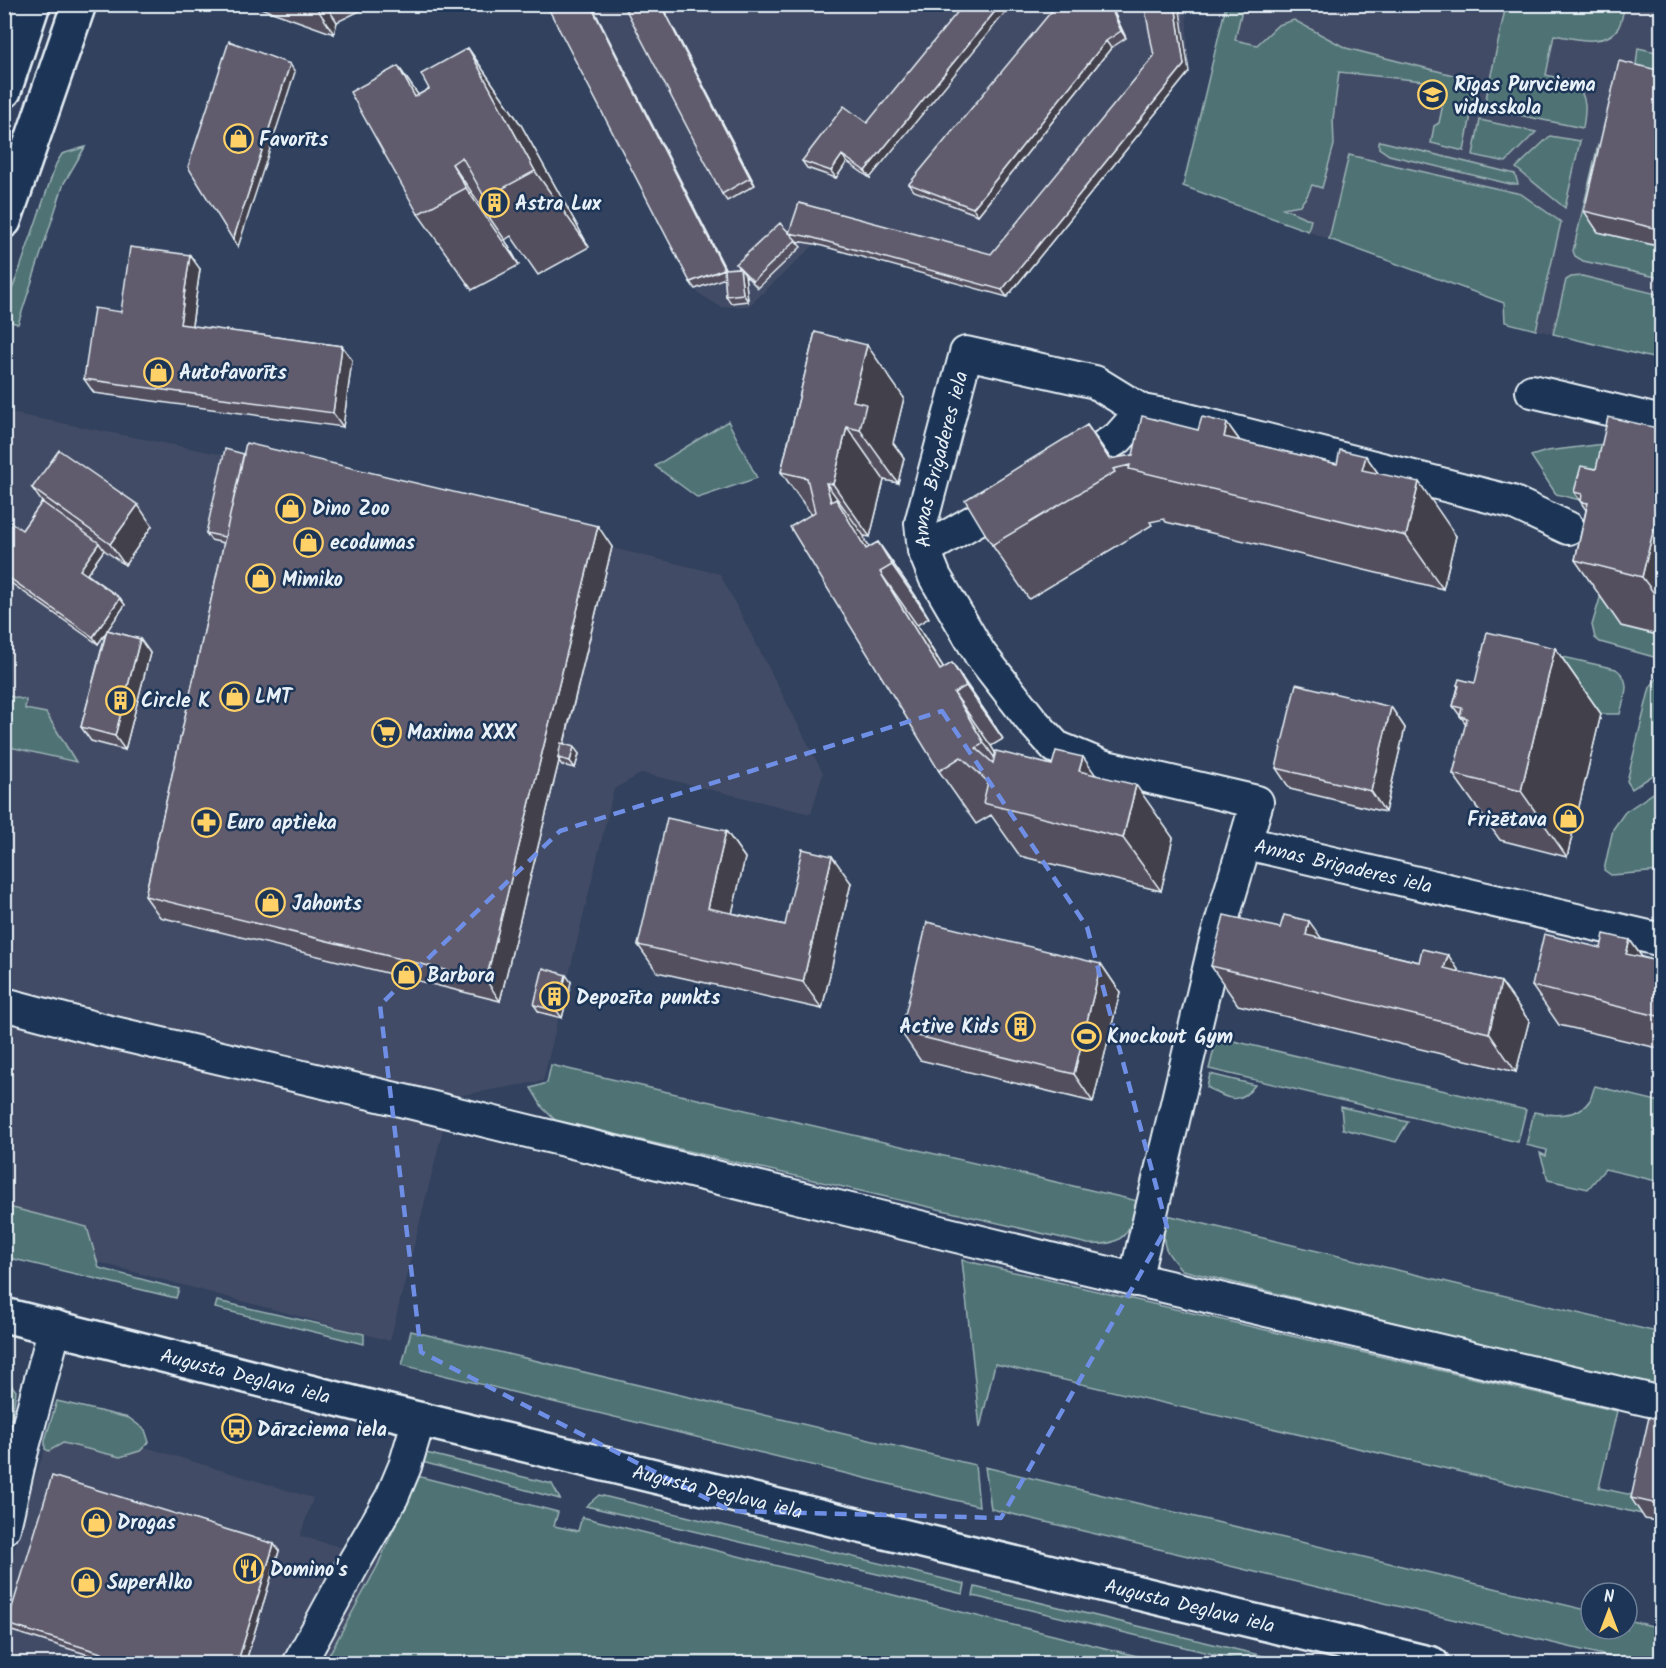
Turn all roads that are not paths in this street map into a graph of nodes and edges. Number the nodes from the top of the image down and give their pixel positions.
1 (33, 4) edge
2 (79, 4) edge
3 (4, 91) edge
4 (4, 221) edge
5 (1532, 391) dead end
6 (1142, 411) junction
7 (1662, 422) edge
8 (1568, 528) dead end
9 (924, 550) junction
10 (1246, 843) junction
11 (1662, 940) edge
12 (4, 1004) edge
13 (1135, 1280) junction
14 (4, 1315) edge
15 (55, 1327) junction
16 (1662, 1403) edge
17 (418, 1419) junction
18 (4, 1528) edge
19 (299, 1664) edge
20 (1432, 1664) edge

1 - 3 main road
2 - 4 main road
5 - 7 street
6 - 8 street
6 - 9 street
6 - 9 street, Annas Brigaderes iela
9 - 10 street, Annas Brigaderes iela
10 - 11 street, Annas Brigaderes iela
10 - 13 street
12 - 13 street
13 - 16 street
14 - 15 main road, Augusta Deglava iela
15 - 17 main road, Augusta Deglava iela
15 - 18 street
17 - 19 street
17 - 20 main road, Augusta Deglava iela

